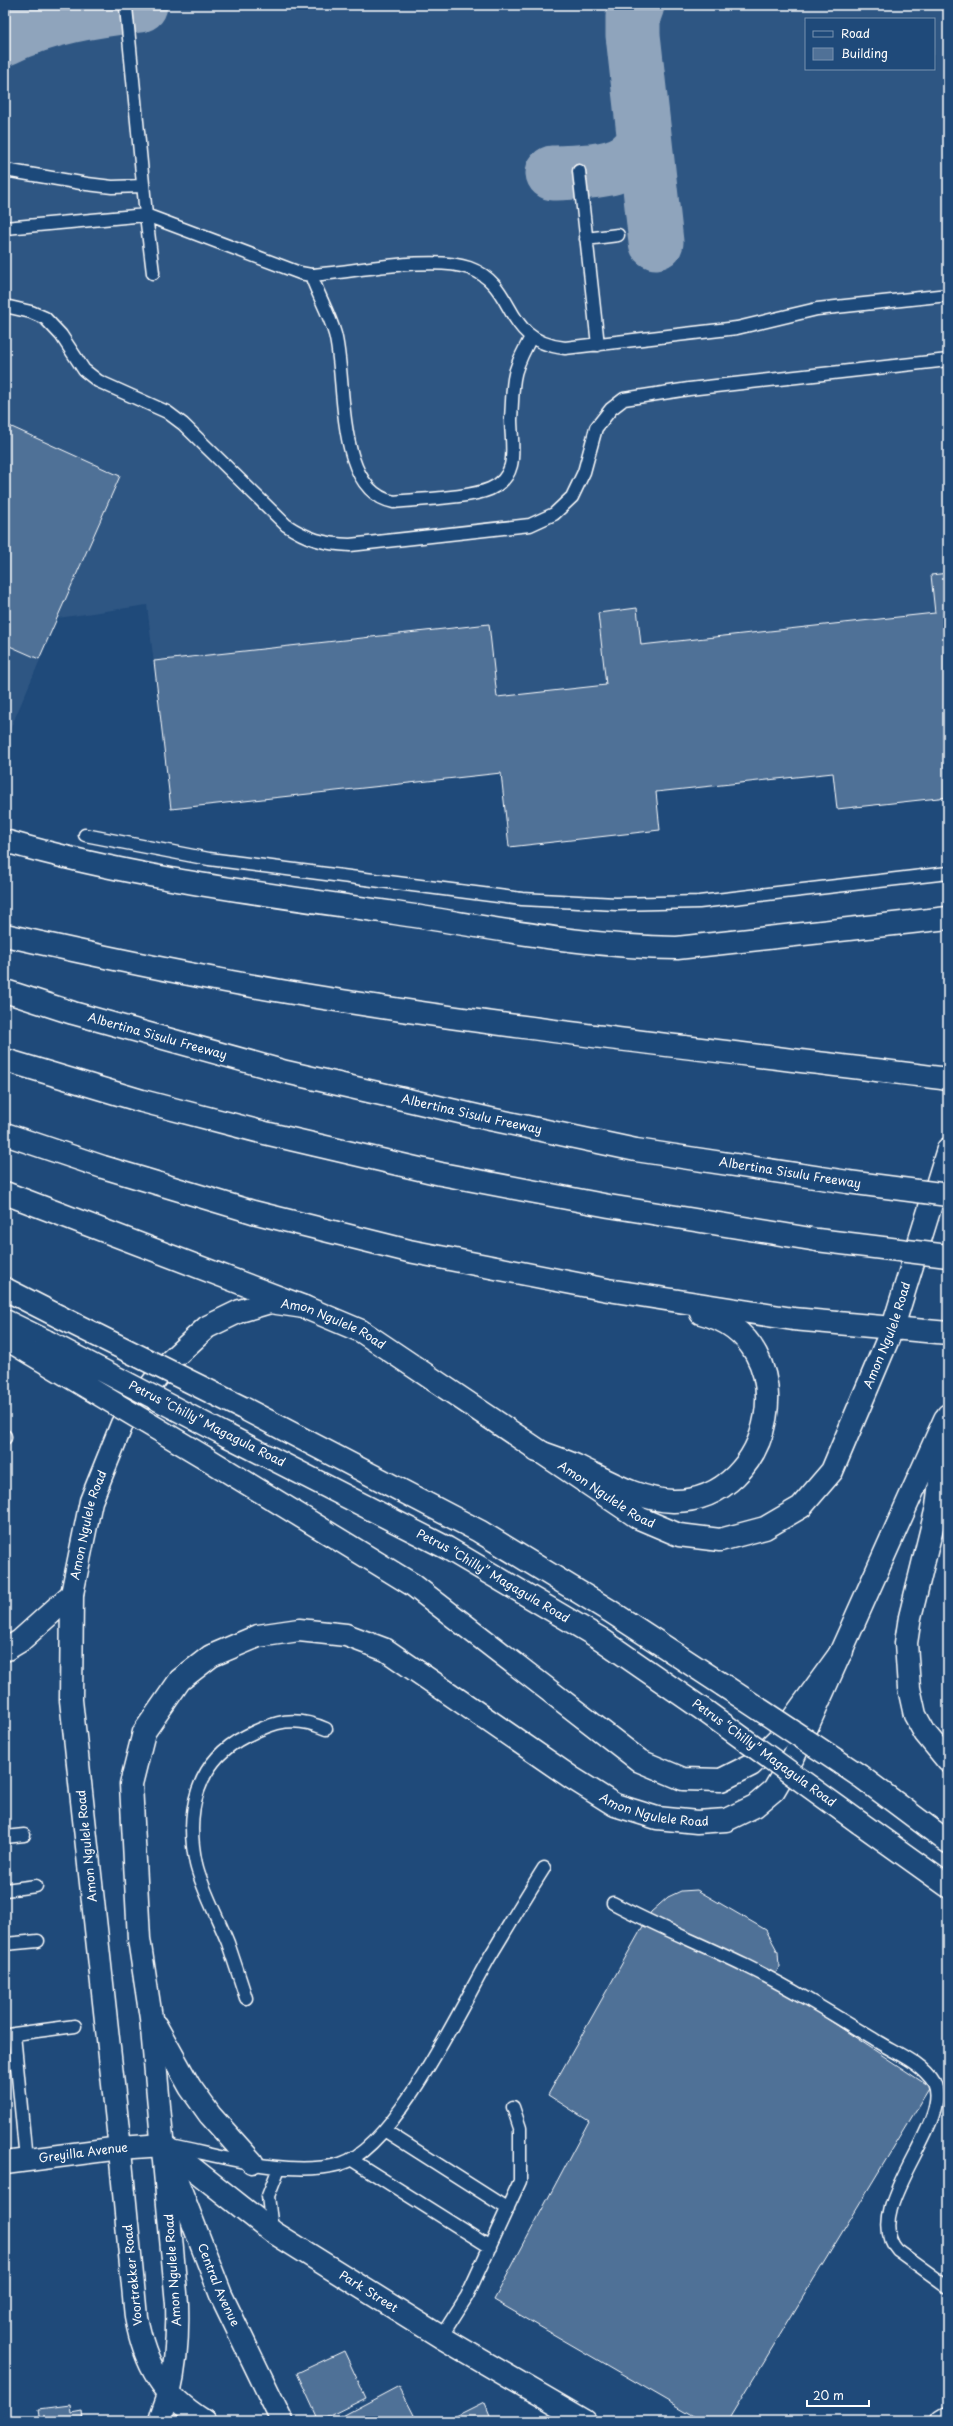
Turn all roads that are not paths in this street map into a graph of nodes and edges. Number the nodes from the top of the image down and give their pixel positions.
1 (126, 7) dead end
2 (5, 170) edge
3 (579, 171) dead end
4 (143, 186) junction
5 (146, 215) junction
6 (5, 228) edge
7 (618, 235) dead end
8 (586, 239) junction
9 (153, 272) dead end
10 (311, 274) junction
11 (948, 295) edge
12 (5, 306) edge
13 (531, 337) junction
14 (598, 345) junction
15 (948, 360) edge
16 (86, 835) dead end
17 (5, 841) edge
18 (948, 873) edge
19 (948, 918) edge
20 (5, 936) edge
21 (5, 991) edge
22 (5, 1060) edge
23 (948, 1079) edge
24 (5, 1134) edge
25 (948, 1149) edge
26 (5, 1193) edge
27 (948, 1195) edge
28 (948, 1256) edge
29 (5, 1289) edge
30 (608, 1290) junction
31 (304, 1307) junction
32 (5, 1321) edge
33 (893, 1327) junction
34 (948, 1333) edge
35 (5, 1338) edge
36 (38, 1347) junction
37 (948, 1414) edge
38 (537, 1451) junction
39 (72, 1594) junction
40 (5, 1650) edge
41 (842, 1651) junction
42 (326, 1729) dead end
43 (948, 1761) edge
44 (24, 1835) dead end
45 (5, 1837) edge
46 (948, 1842) edge
47 (544, 1868) dead end
48 (36, 1886) dead end
49 (948, 1886) edge
50 (5, 1890) edge
51 (613, 1903) dead end
52 (38, 1941) dead end
53 (5, 1944) edge
54 (246, 1998) dead end
55 (151, 2018) junction
56 (76, 2026) dead end
57 (10, 2035) edge
58 (513, 2107) dead end
59 (384, 2130) junction
60 (163, 2145) junction
61 (120, 2148) junction
62 (26, 2160) junction
63 (352, 2160) junction
64 (252, 2162) junction
65 (5, 2163) edge
66 (279, 2168) junction
67 (508, 2208) junction
68 (273, 2232) junction
69 (490, 2247) junction
70 (948, 2287) edge
71 (441, 2337) junction
72 (169, 2394) junction
73 (948, 2418) edge
74 (160, 2421) edge
75 (204, 2421) edge
76 (282, 2421) edge
77 (585, 2421) edge
78 (944, 2421) edge

1 - 4 lane
2 - 4 lane
3 - 8 lane
4 - 5 lane
5 - 6 lane
5 - 9 lane
5 - 10 lane
7 - 8 lane
8 - 14 lane
10 - 13 lane
10 - 13 lane
11 - 14 lane
12 - 15 lane
13 - 14 lane
16 - 18 lane
17 - 19 main road
20 - 23 main road
21 - 27 main road, Albertina Sisulu Freeway, bridge
22 - 28 main road, bridge
24 - 30 main road
25 - 33 main road, Amon Ngulele Road
26 - 31 main road
29 - 46 main road, bridge
30 - 33 main road
30 - 38 main road
31 - 38 main road, Amon Ngulele Road
31 - 39 main road, Amon Ngulele Road
32 - 36 main road, Petrus “Chilly” Magagula Road
33 - 34 main road
33 - 38 main road, Amon Ngulele Road
35 - 36 main road
36 - 41 main road, bridge
36 - 49 main road, Petrus “Chilly” Magagula Road, bridge
37 - 41 main road, Amon Ngulele Road
37 - 43 main road
39 - 40 main road
39 - 61 main road, Amon Ngulele Road
41 - 55 main road, Amon Ngulele Road
42 - 54 lane
44 - 45 lane
47 - 59 lane
48 - 50 lane
51 - 70 lane
52 - 53 lane
55 - 60 main road
55 - 64 main road
56 - 57 lane
57 - 62 lane
58 - 67 lane
59 - 63 lane
59 - 67 lane
60 - 61 main road, Greyilla Avenue
60 - 64 lane
60 - 68 main road, Park Street
60 - 72 main road, Amon Ngulele Road
60 - 76 main road, Central Avenue
61 - 62 main road, Greyilla Avenue
61 - 72 main road, Voortrekker Road
62 - 65 main road, Greyilla Avenue
63 - 66 lane
63 - 69 lane
64 - 66 lane
66 - 68 lane
67 - 69 lane
68 - 71 main road, Park Street
69 - 71 lane
71 - 77 main road, Park Street
72 - 74 main road
72 - 75 main road, Voortrekker Road
73 - 78 main road

